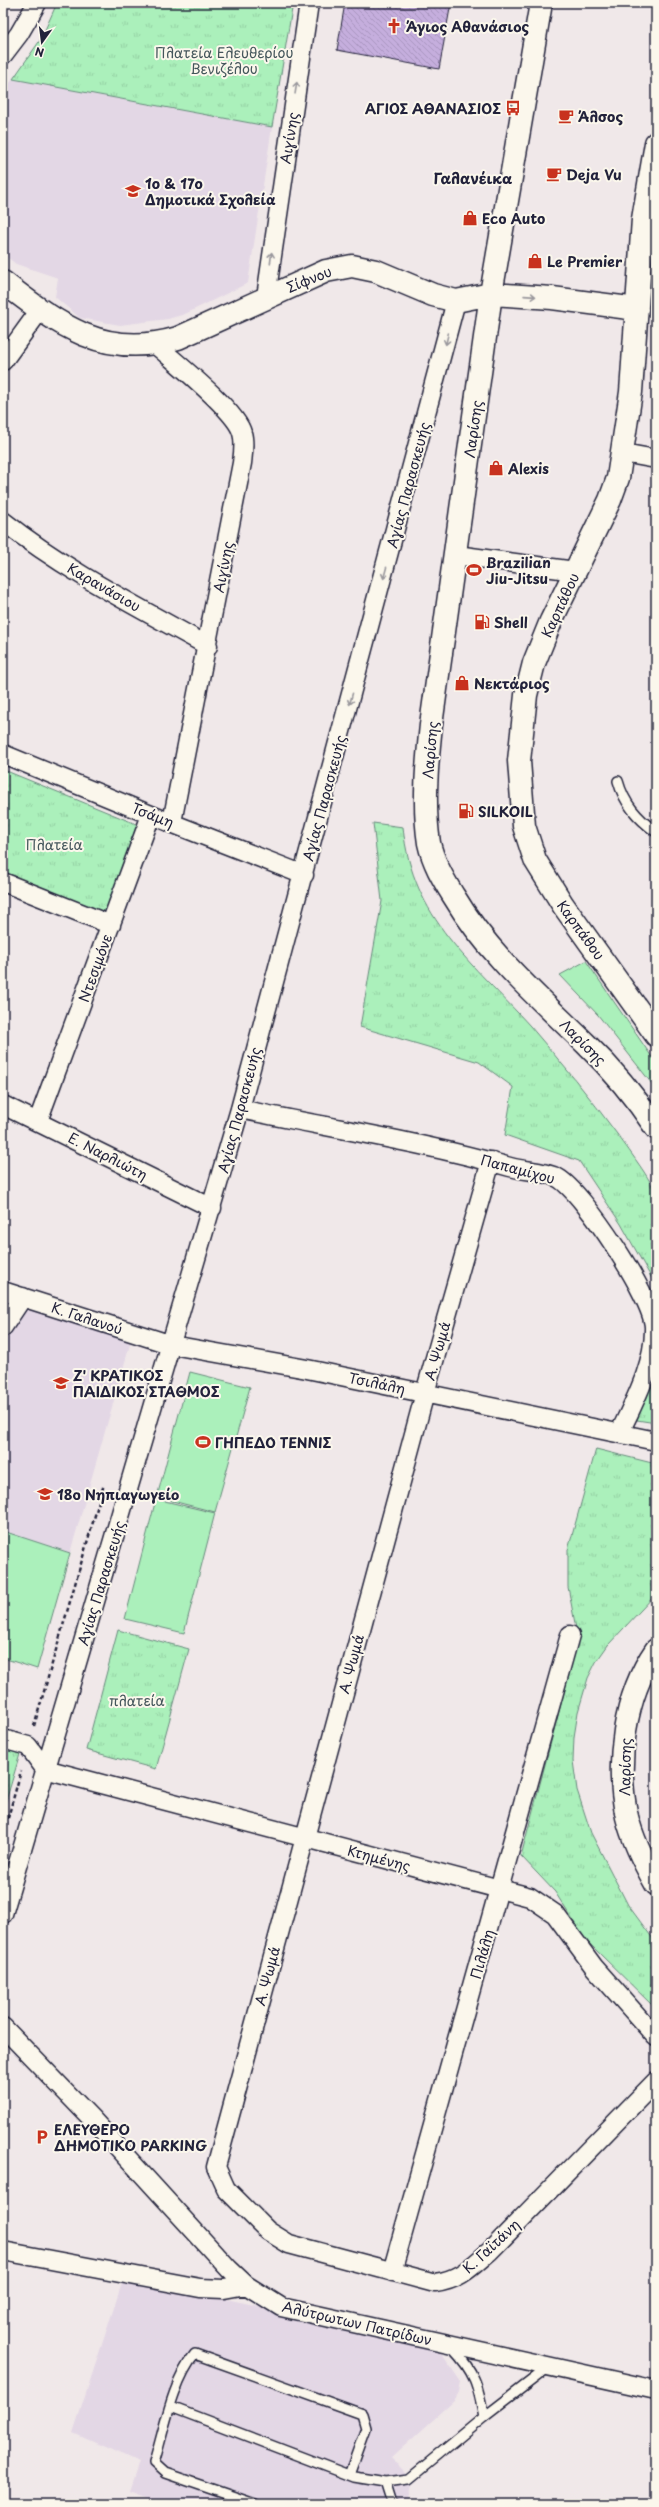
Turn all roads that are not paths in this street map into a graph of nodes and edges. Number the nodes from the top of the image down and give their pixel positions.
1 (37, 3) edge
2 (309, 3) edge
3 (541, 3) edge
4 (3, 55) edge
5 (656, 143) edge
6 (652, 181) edge
7 (3, 282) edge
8 (491, 294) junction
9 (266, 297) junction
10 (456, 301) junction
11 (637, 309) junction
12 (40, 310) junction
13 (156, 345) junction
14 (3, 361) edge
15 (623, 453) junction
16 (656, 459) edge
17 (3, 521) edge
18 (456, 554) junction
19 (575, 571) junction
20 (208, 646) junction
21 (3, 754) edge
22 (618, 781) dead end
23 (151, 815) junction
24 (172, 822) junction
25 (656, 832) edge
26 (304, 875) junction
27 (3, 882) edge
28 (111, 925) junction
29 (656, 1035) edge
30 (3, 1104) edge
31 (240, 1109) junction
32 (38, 1121) junction
33 (656, 1128) edge
34 (491, 1161) junction
35 (212, 1208) junction
36 (3, 1291) edge
37 (23, 1297) junction
38 (3, 1327) edge
39 (172, 1345) junction
40 (425, 1393) junction
41 (620, 1432) junction
42 (655, 1439) edge
43 (570, 1636) dead end
44 (656, 1650) edge
45 (3, 1739) edge
46 (45, 1768) junction
47 (303, 1838) junction
48 (656, 1884) edge
49 (500, 1890) junction
50 (3, 1914) edge
51 (3, 2027) edge
52 (656, 2037) edge
53 (656, 2081) edge
54 (216, 2167) joint
55 (3, 2251) edge
56 (392, 2272) junction
57 (246, 2285) junction
58 (450, 2345) junction
59 (549, 2367) junction
60 (656, 2390) edge
61 (171, 2407) junction
62 (484, 2417) junction
63 (349, 2475) junction
64 (385, 2482) junction
65 (255, 2504) edge
66 (392, 2504) edge

1 - 4 street
9 -> 2 street, Αιγίνης
3 - 8 street, Λαρίσης
5 - 6 street, Καρπάθου
6 - 11 street, Καρπάθου
7 - 12 street, Σίφνου
8 - 10 street, Σίφνου
8 -> 11 street, Σίφνου
8 - 18 street, Λαρίσης
9 - 10 street, Σίφνου
9 - 13 street, Σίφνου
10 -> 26 street, Αγίας Παρασκευής
11 - 15 street, Καρπάθου
12 - 13 street, Σίφνου
12 - 14 street
13 - 20 street, Αιγίνης
15 - 16 street
15 - 19 street, Καρπάθου
17 - 20 street, Καρανάσιου
18 - 19 street
18 - 33 street, Λαρίσης
19 - 29 street, Καρπάθου
20 - 24 street, Αιγίνης
21 - 23 street, Τσάμη
22 - 25 lane
23 - 24 street, Τσάμη
23 - 28 street, Ντεσιμόνε
24 - 26 street, Τσάμη
26 - 31 street, Αγίας Παρασκευής
27 - 28 street
28 - 32 street, Ντεσιμόνε
30 - 32 street, Ε. Ναρλιώτη
31 - 34 street, Παπαμίχου
31 - 35 street, Αγίας Παρασκευής
32 - 35 street, Ε. Ναρλιώτη
34 - 40 street, Α. Ψωμά
34 - 41 street, Παπαμίχου
35 - 39 street, Αγίας Παρασκευής
36 - 37 street, Κ. Γαλανού
37 - 38 street
37 - 39 street, Κ. Γαλανού
39 - 40 street, Τσιλάλη
39 - 46 street, Αγίας Παρασκευής
40 - 41 street, Τσιλάλη
40 - 47 street, Α. Ψωμά
41 - 42 street, Τσιλάλη
43 - 49 street, Πιλάλη
44 - 48 street, Λαρίσης
45 - 46 street
46 - 47 street, Κτημένης
46 - 50 street, Αγίας Παρασκευής
47 - 49 street, Κτημένης
47 - 54 street, Α. Ψωμά
49 - 52 street, Κτημένης
49 - 56 street, Πιλάλη
51 - 57 street, Αλύτρωτων Πατρίδων
53 - 56 street, Κ. Γαϊτάνη
54 - 56 street, Κ. Γαϊτάνη
55 - 57 street
57 - 58 street, Αλύτρωτων Πατρίδων
58 - 59 street, Αλύτρωτων Πατρίδων
58 - 62 lane
59 - 60 street, Αλύτρωτων Πατρίδων
59 - 62 lane
61 - 63 lane
61 - 63 lane
61 - 65 lane
62 - 64 lane
63 - 64 lane
64 - 66 lane

